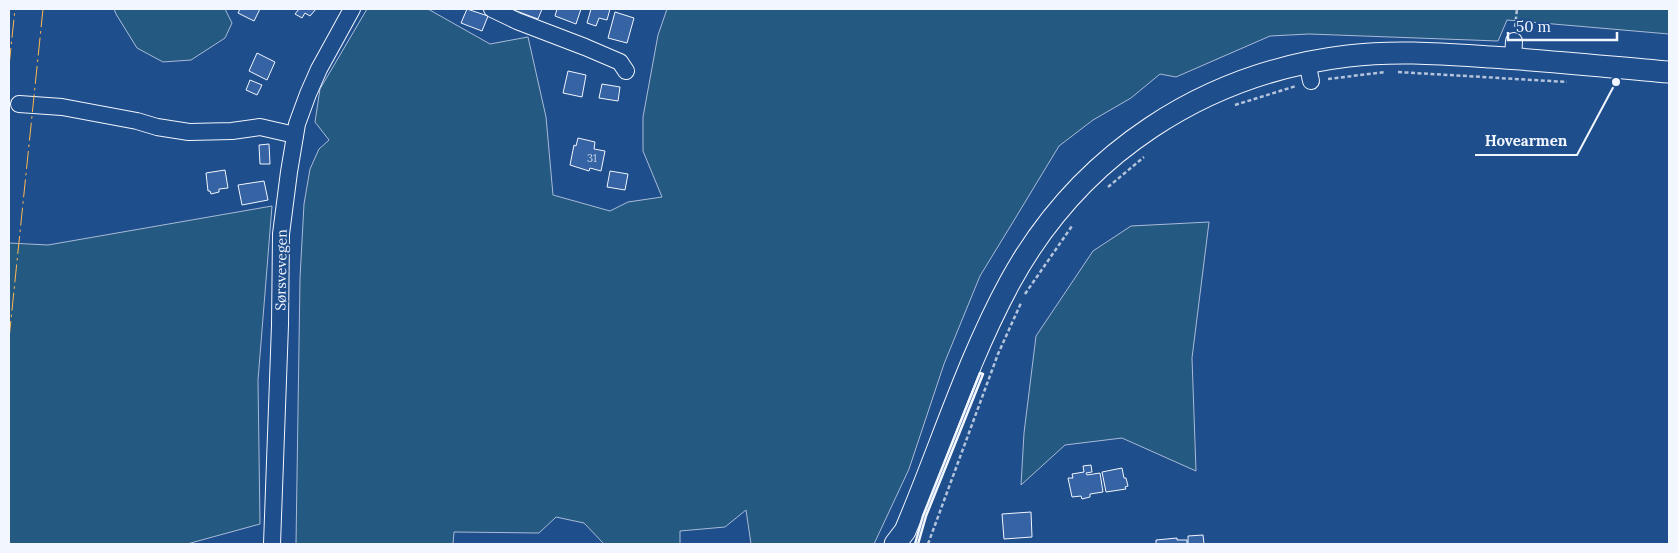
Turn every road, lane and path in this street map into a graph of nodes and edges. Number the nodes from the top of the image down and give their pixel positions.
1 (352, 9) edge
2 (492, 9) edge
3 (626, 71) dead end
4 (1309, 71) junction
5 (1669, 72) edge
6 (1574, 83) dead end
7 (19, 104) dead end
8 (1235, 105) dead end
9 (295, 135) junction
10 (1148, 154) dead end
11 (1105, 189) dead end
12 (1074, 223) dead end
13 (901, 540) edge
14 (272, 544) edge
15 (928, 544) edge

1 - 9 street, Sørsvevegen
2 - 3 street
4 - 5 main road
4 - 6 path
4 - 8 path
4 - 13 main road
7 - 9 street
9 - 14 street, Sørsvevegen
10 - 11 path
12 - 15 path

